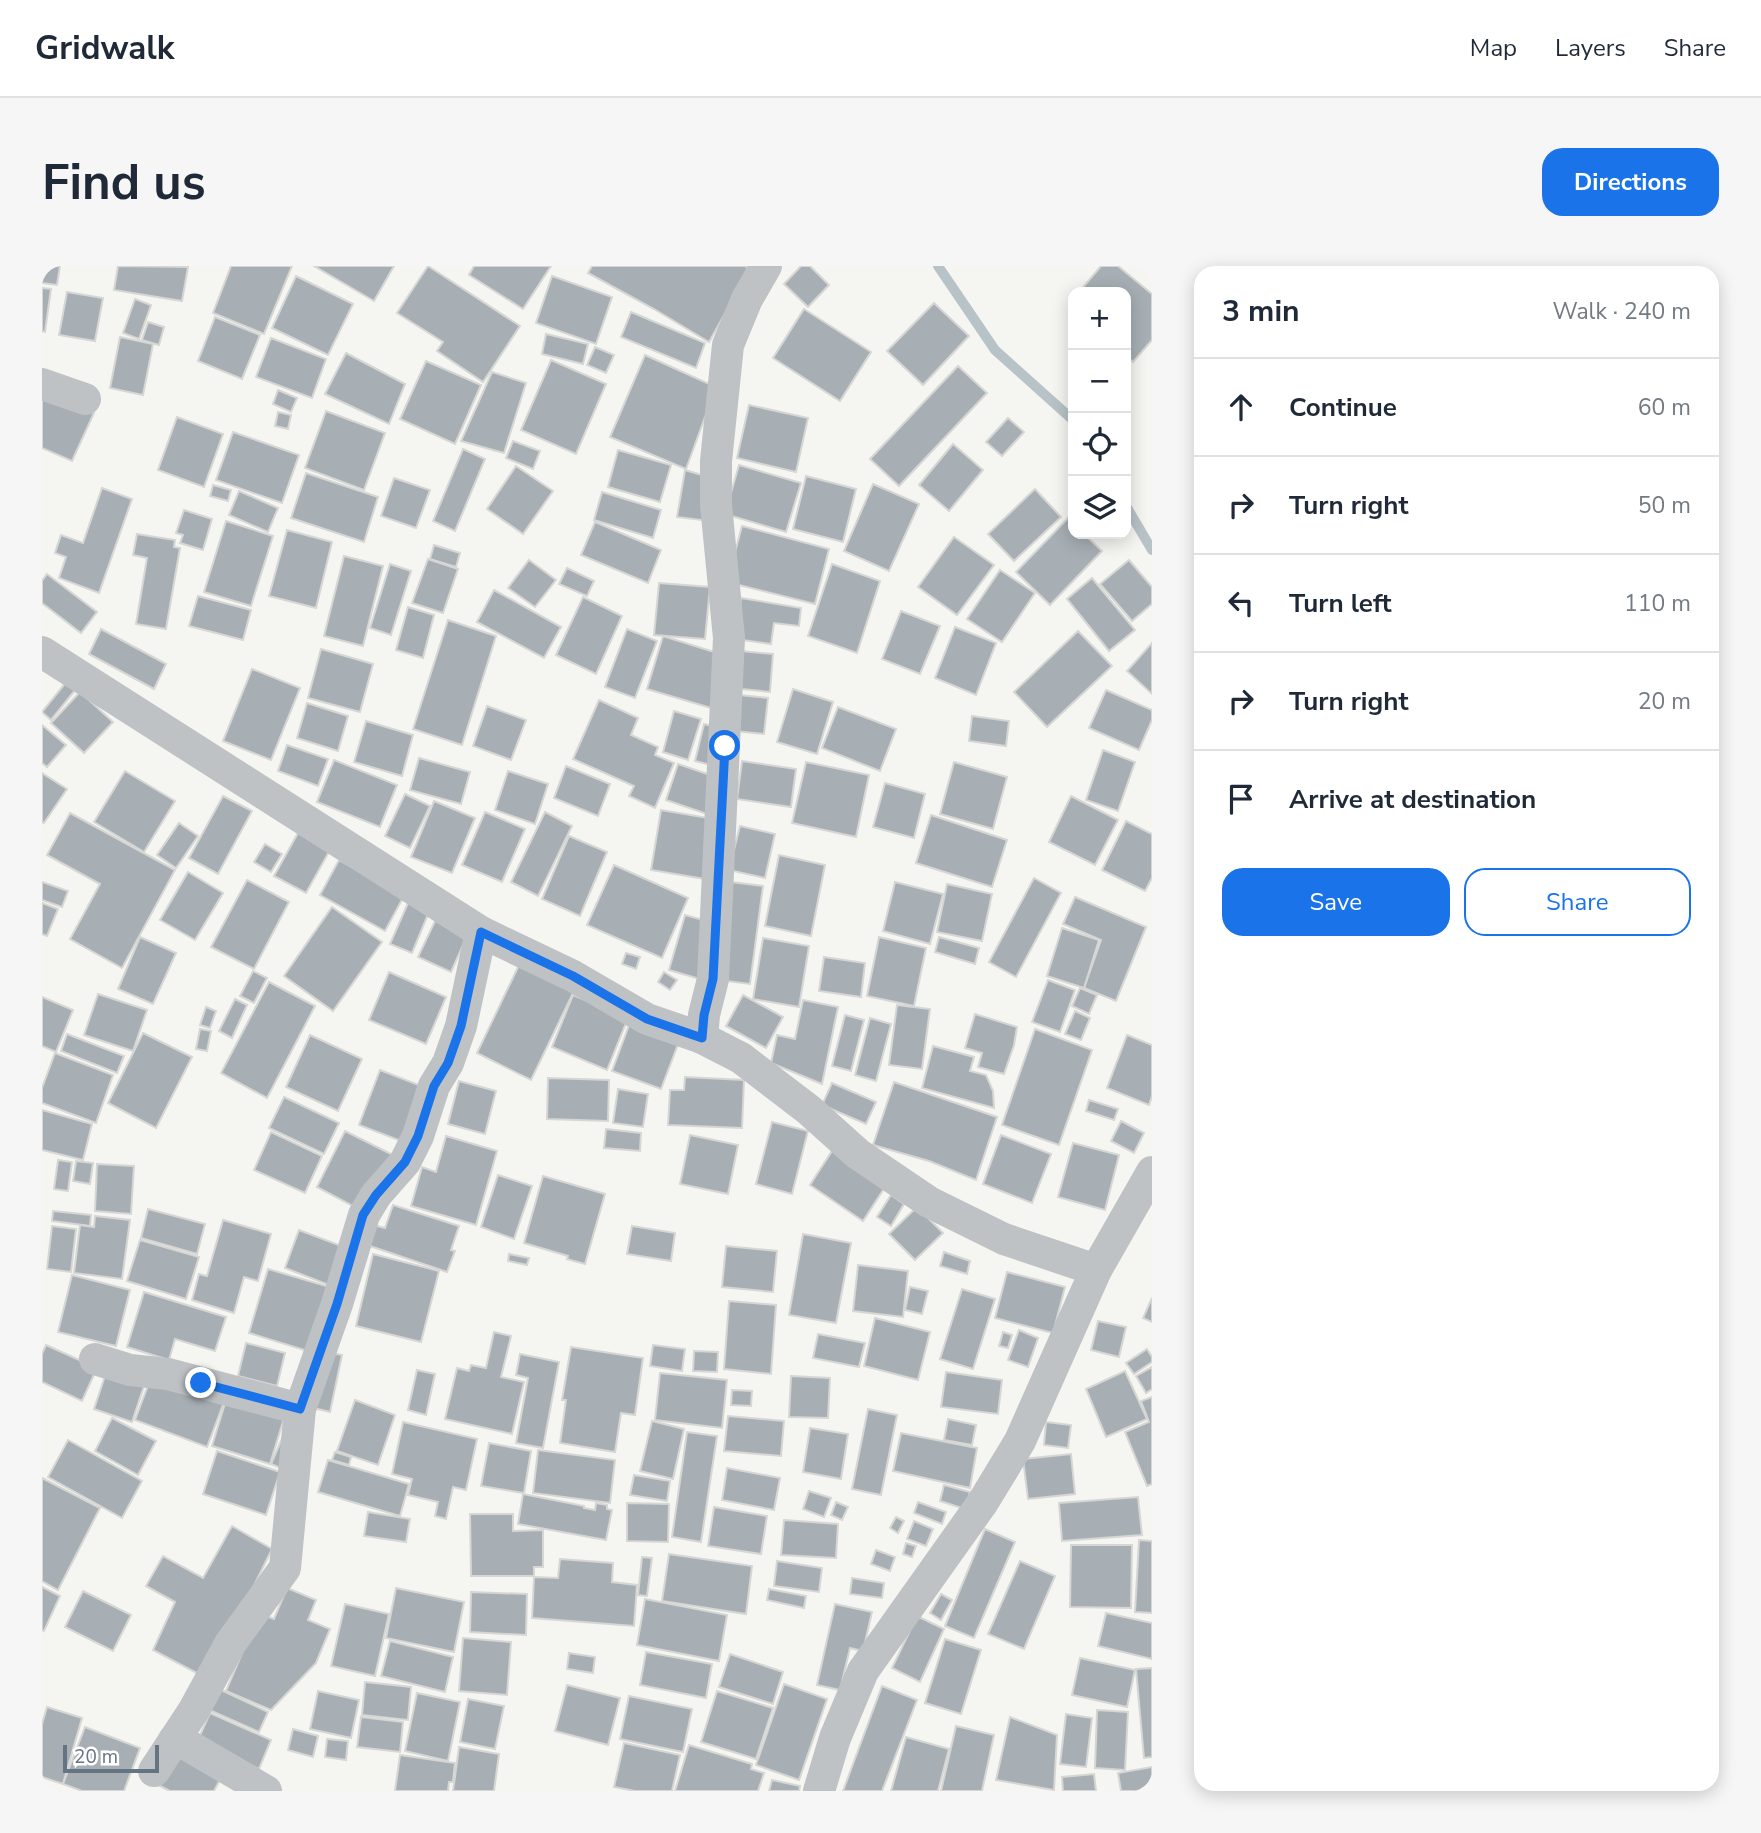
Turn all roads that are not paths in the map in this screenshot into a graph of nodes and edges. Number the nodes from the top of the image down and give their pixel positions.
1 (766, 266) edge
2 (42, 384) edge
3 (85, 399) dead end
4 (42, 652) edge
5 (481, 932) junction
6 (702, 1038) junction
7 (1152, 1172) edge
8 (1096, 1270) junction
9 (95, 1359) dead end
10 (300, 1409) junction
11 (174, 1740) junction
12 (154, 1771) dead end
13 (266, 1791) edge
14 (819, 1791) edge

1 - 6 street
2 - 3 street
4 - 5 street
5 - 6 street
5 - 10 street
6 - 8 street
7 - 8 street
8 - 14 street
9 - 10 street
10 - 11 street
11 - 12 street
11 - 13 street

